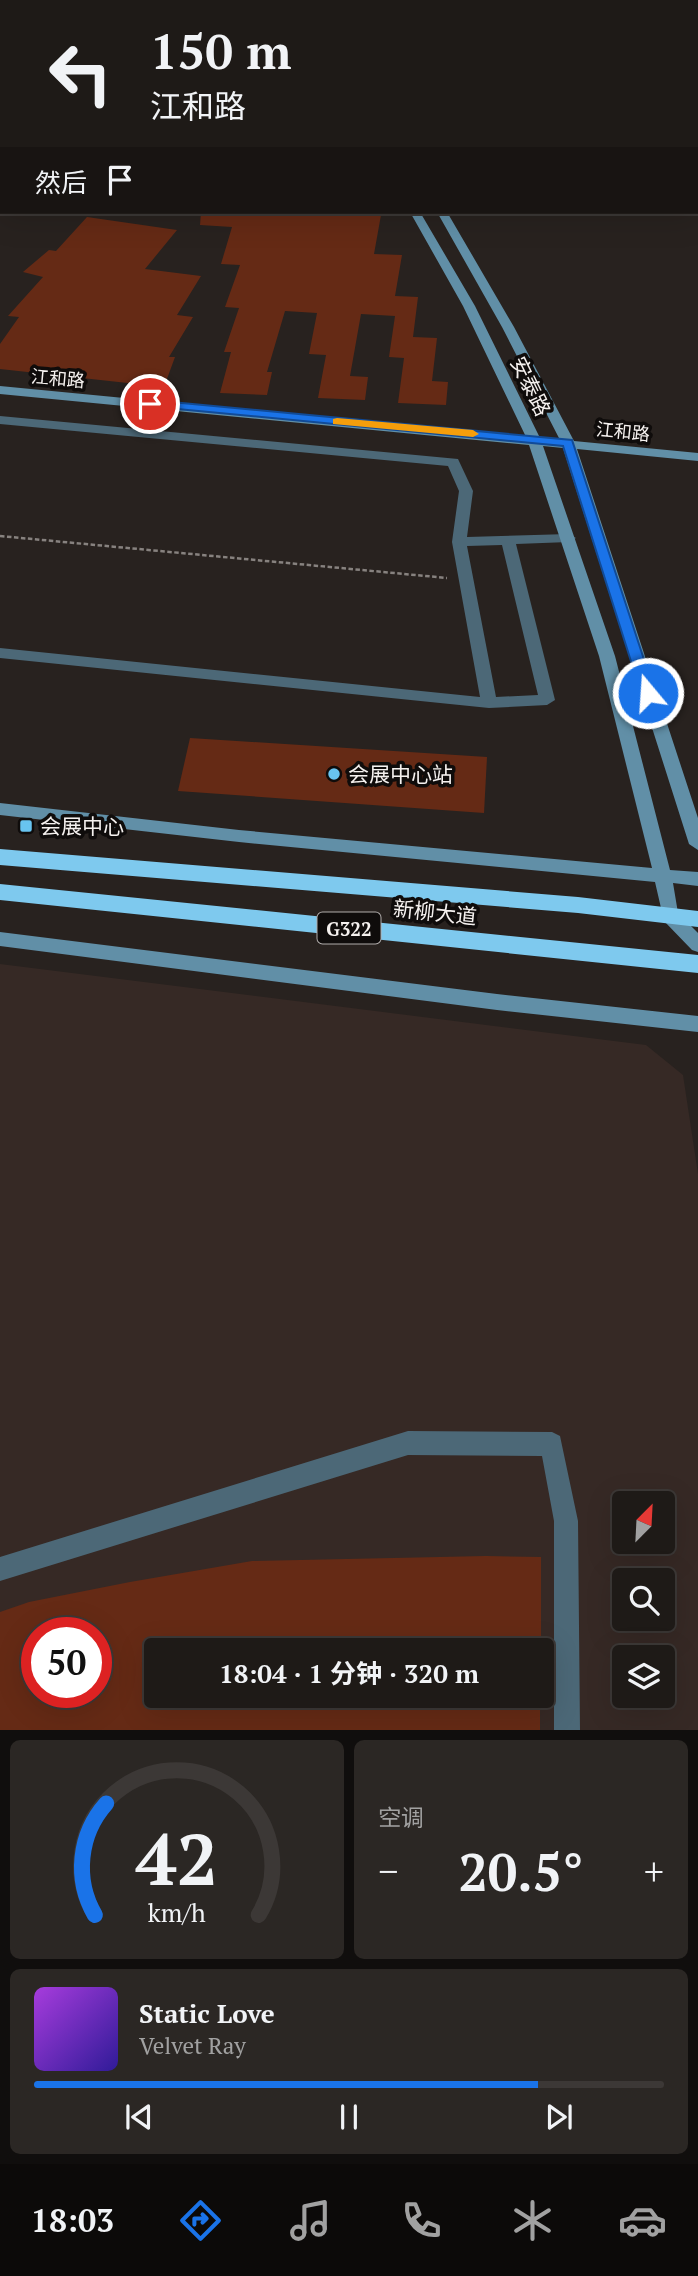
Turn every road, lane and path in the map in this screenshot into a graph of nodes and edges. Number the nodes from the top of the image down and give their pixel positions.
1 (416, 214) edge
2 (443, 214) edge
3 (0, 390) edge
4 (0, 420) edge
5 (534, 439) junction
6 (568, 442) junction
7 (698, 457) edge
8 (0, 536) edge
9 (569, 538) junction
10 (508, 540) junction
11 (458, 542) junction
12 (466, 579) junction
13 (0, 653) edge
14 (489, 703) junction
15 (0, 809) edge
16 (698, 844) edge
17 (0, 857) edge
18 (662, 874) junction
19 (698, 879) edge
20 (0, 892) edge
21 (670, 916) junction
22 (698, 919) edge
23 (0, 939) edge
24 (698, 945) edge
25 (698, 964) edge
26 (698, 1024) edge
27 (0, 1569) edge
28 (567, 1730) edge

1 - 5 main road, 安泰路
2 - 6 main road, 安泰路
3 - 5 main road, 江和路
4 - 11 street
5 - 6 main road, 江和路
5 - 9 main road, 安泰路
6 - 7 main road, 江和路
6 - 16 main road, 安泰路
8 - 12 path
9 - 10 street
9 - 18 main road, 安泰路
10 - 11 street
10 - 14 street
11 - 12 street
12 - 14 street
13 - 14 street
15 - 18 main road
17 - 21 highway, 新柳大道 / G322
18 - 19 main road
18 - 21 main road, 安泰路
20 - 25 highway, 新柳大道 / G322
21 - 22 highway, 新柳大道 / G322
21 - 24 main road
23 - 26 main road
27 - 28 street

